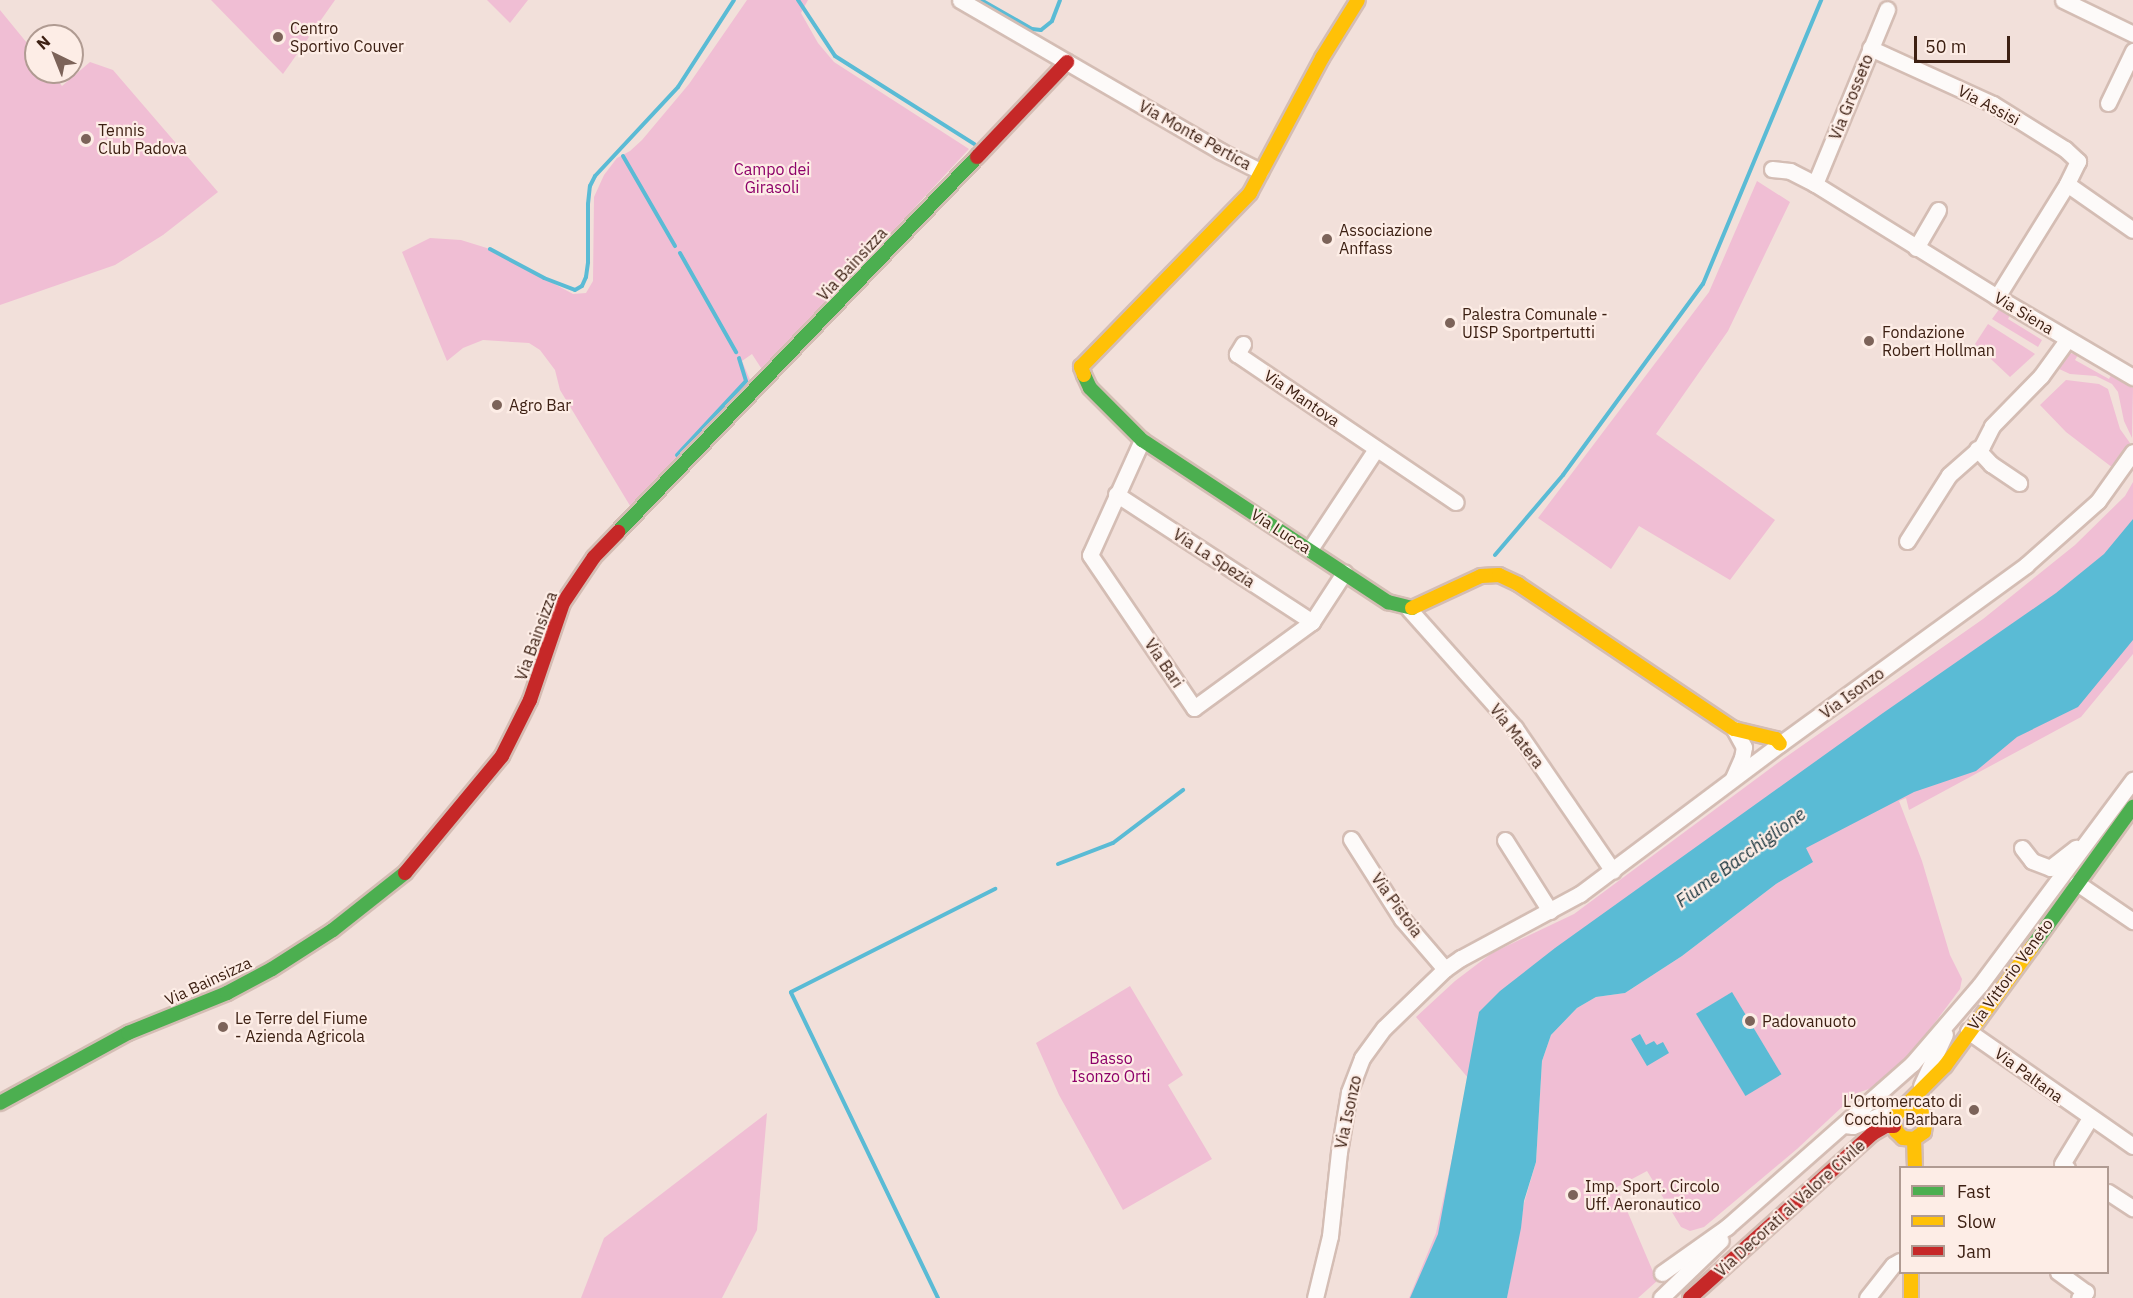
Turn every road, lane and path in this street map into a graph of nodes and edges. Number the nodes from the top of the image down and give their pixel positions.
1 (960, 0) edge
2 (1358, 0) edge
3 (2063, 0) edge
4 (1887, 9) dead end
5 (2133, 34) edge
6 (1870, 48) junction
7 (2133, 51) edge
8 (1067, 62) junction
9 (2108, 103) dead end
10 (1772, 169) dead end
11 (1260, 171) junction
12 (1815, 184) junction
13 (2067, 184) junction
14 (1938, 210) dead end
15 (2133, 230) edge
16 (1916, 248) junction
17 (1997, 297) junction
18 (2067, 340) junction
19 (1243, 344) dead end
20 (2133, 377) edge
21 (1142, 440) junction
22 (1376, 449) junction
23 (1977, 449) junction
24 (2133, 452) edge
25 (2019, 483) dead end
26 (1116, 494) junction
27 (1456, 502) dead end
28 (1907, 541) dead end
29 (1310, 549) junction
30 (1344, 573) junction
31 (1410, 609) junction
32 (1312, 622) junction
33 (1734, 729) junction
34 (1779, 744) junction
35 (2133, 780) edge
36 (1731, 782) junction
37 (2133, 807) edge
38 (1351, 839) dead end
39 (1505, 840) dead end
40 (2022, 848) dead end
41 (2082, 848) junction
42 (1613, 871) junction
43 (2077, 883) junction
44 (1550, 911) junction
45 (2133, 921) edge
46 (1445, 969) junction
47 (1956, 1013) junction
48 (1968, 1031) junction
49 (1945, 1066) junction
50 (1918, 1095) junction
51 (0, 1103) edge
52 (1898, 1116) junction
53 (2090, 1118) junction
54 (1926, 1119) junction
55 (1844, 1125) junction
56 (1914, 1139) junction
57 (2133, 1146) edge
58 (1915, 1166) edge
59 (2065, 1166) edge
60 (2109, 1193) edge
61 (2133, 1208) edge
62 (1727, 1227) junction
63 (1899, 1262) edge
64 (1662, 1273) dead end
65 (1911, 1274) edge
66 (2060, 1274) edge
67 (2082, 1295) edge
68 (1315, 1298) edge
69 (1661, 1298) edge
70 (1690, 1298) edge
71 (1867, 1298) edge
72 (1911, 1298) edge

1 - 8 street, Via Monte Pertica
2 - 11 street, Via Monte Pertica
3 - 5 street
4 - 6 street, Via Grosseto
6 - 12 street, Via Grosseto
6 - 13 street, Via Assisi
7 - 9 street
8 - 11 street, Via Monte Pertica
8 - 51 street, Via Bainsizza
10 - 12 street, Via Siena
11 - 21 street, Via Lucca
12 - 16 street, Via Siena
13 - 15 street
13 - 17 street, Via Assisi
14 - 16 street
16 - 17 street, Via Siena
17 - 18 street, Via Siena
18 - 20 street, Via Siena
18 - 23 street
19 - 22 street, Via Mantova
21 - 26 street, Via Bari
21 - 29 street, Via Lucca
22 - 27 street, Via Mantova
22 - 29 street
23 - 25 street
23 - 28 street
24 - 34 street, Via Isonzo
26 - 32 street, Via La Spezia
26 - 32 street, Via Bari
29 - 30 street, Via Lucca
30 - 31 street, Via Lucca
30 - 32 street, Via Bari
31 - 33 street
31 - 42 street, Via Matera
33 - 34 street
33 - 36 street
34 - 36 street, Via Isonzo
35 - 41 street, Via Vittorio Veneto
36 - 42 street, Via Isonzo
37 - 43 street, Via Vittorio Veneto
38 - 46 street, Via Pistoia
39 - 44 street
40 - 41 street, Via Vittorio Veneto
41 - 47 street, Via Vittorio Veneto
42 - 44 street, Via Isonzo
43 - 45 street
43 - 48 street, Via Vittorio Veneto
44 - 46 street, Via Isonzo
46 - 68 street, Via Isonzo
47 - 50 street, Via Vittorio Veneto
47 - 55 street, Via Vittorio Veneto
48 - 49 street, Via Vittorio Veneto
48 - 53 street, Via Paltana
49 - 50 street, Via Vittorio Veneto
49 - 54 street, Via Vittorio Veneto
50 - 52 street, Via Vittorio Veneto
52 - 54 street
52 - 55 street, Via Decorati al Valore Civile
52 - 56 street
52 - 70 street, Via Decorati al Valore Civile
53 - 57 street, Via Paltana
53 - 59 street
54 - 56 street
55 - 62 street, Via Decorati al Valore Civile
56 - 58 street
60 - 61 street
62 - 64 street, Via Decorati al Valore Civile
62 - 69 street
63 - 71 street
65 - 72 street
66 - 67 street

